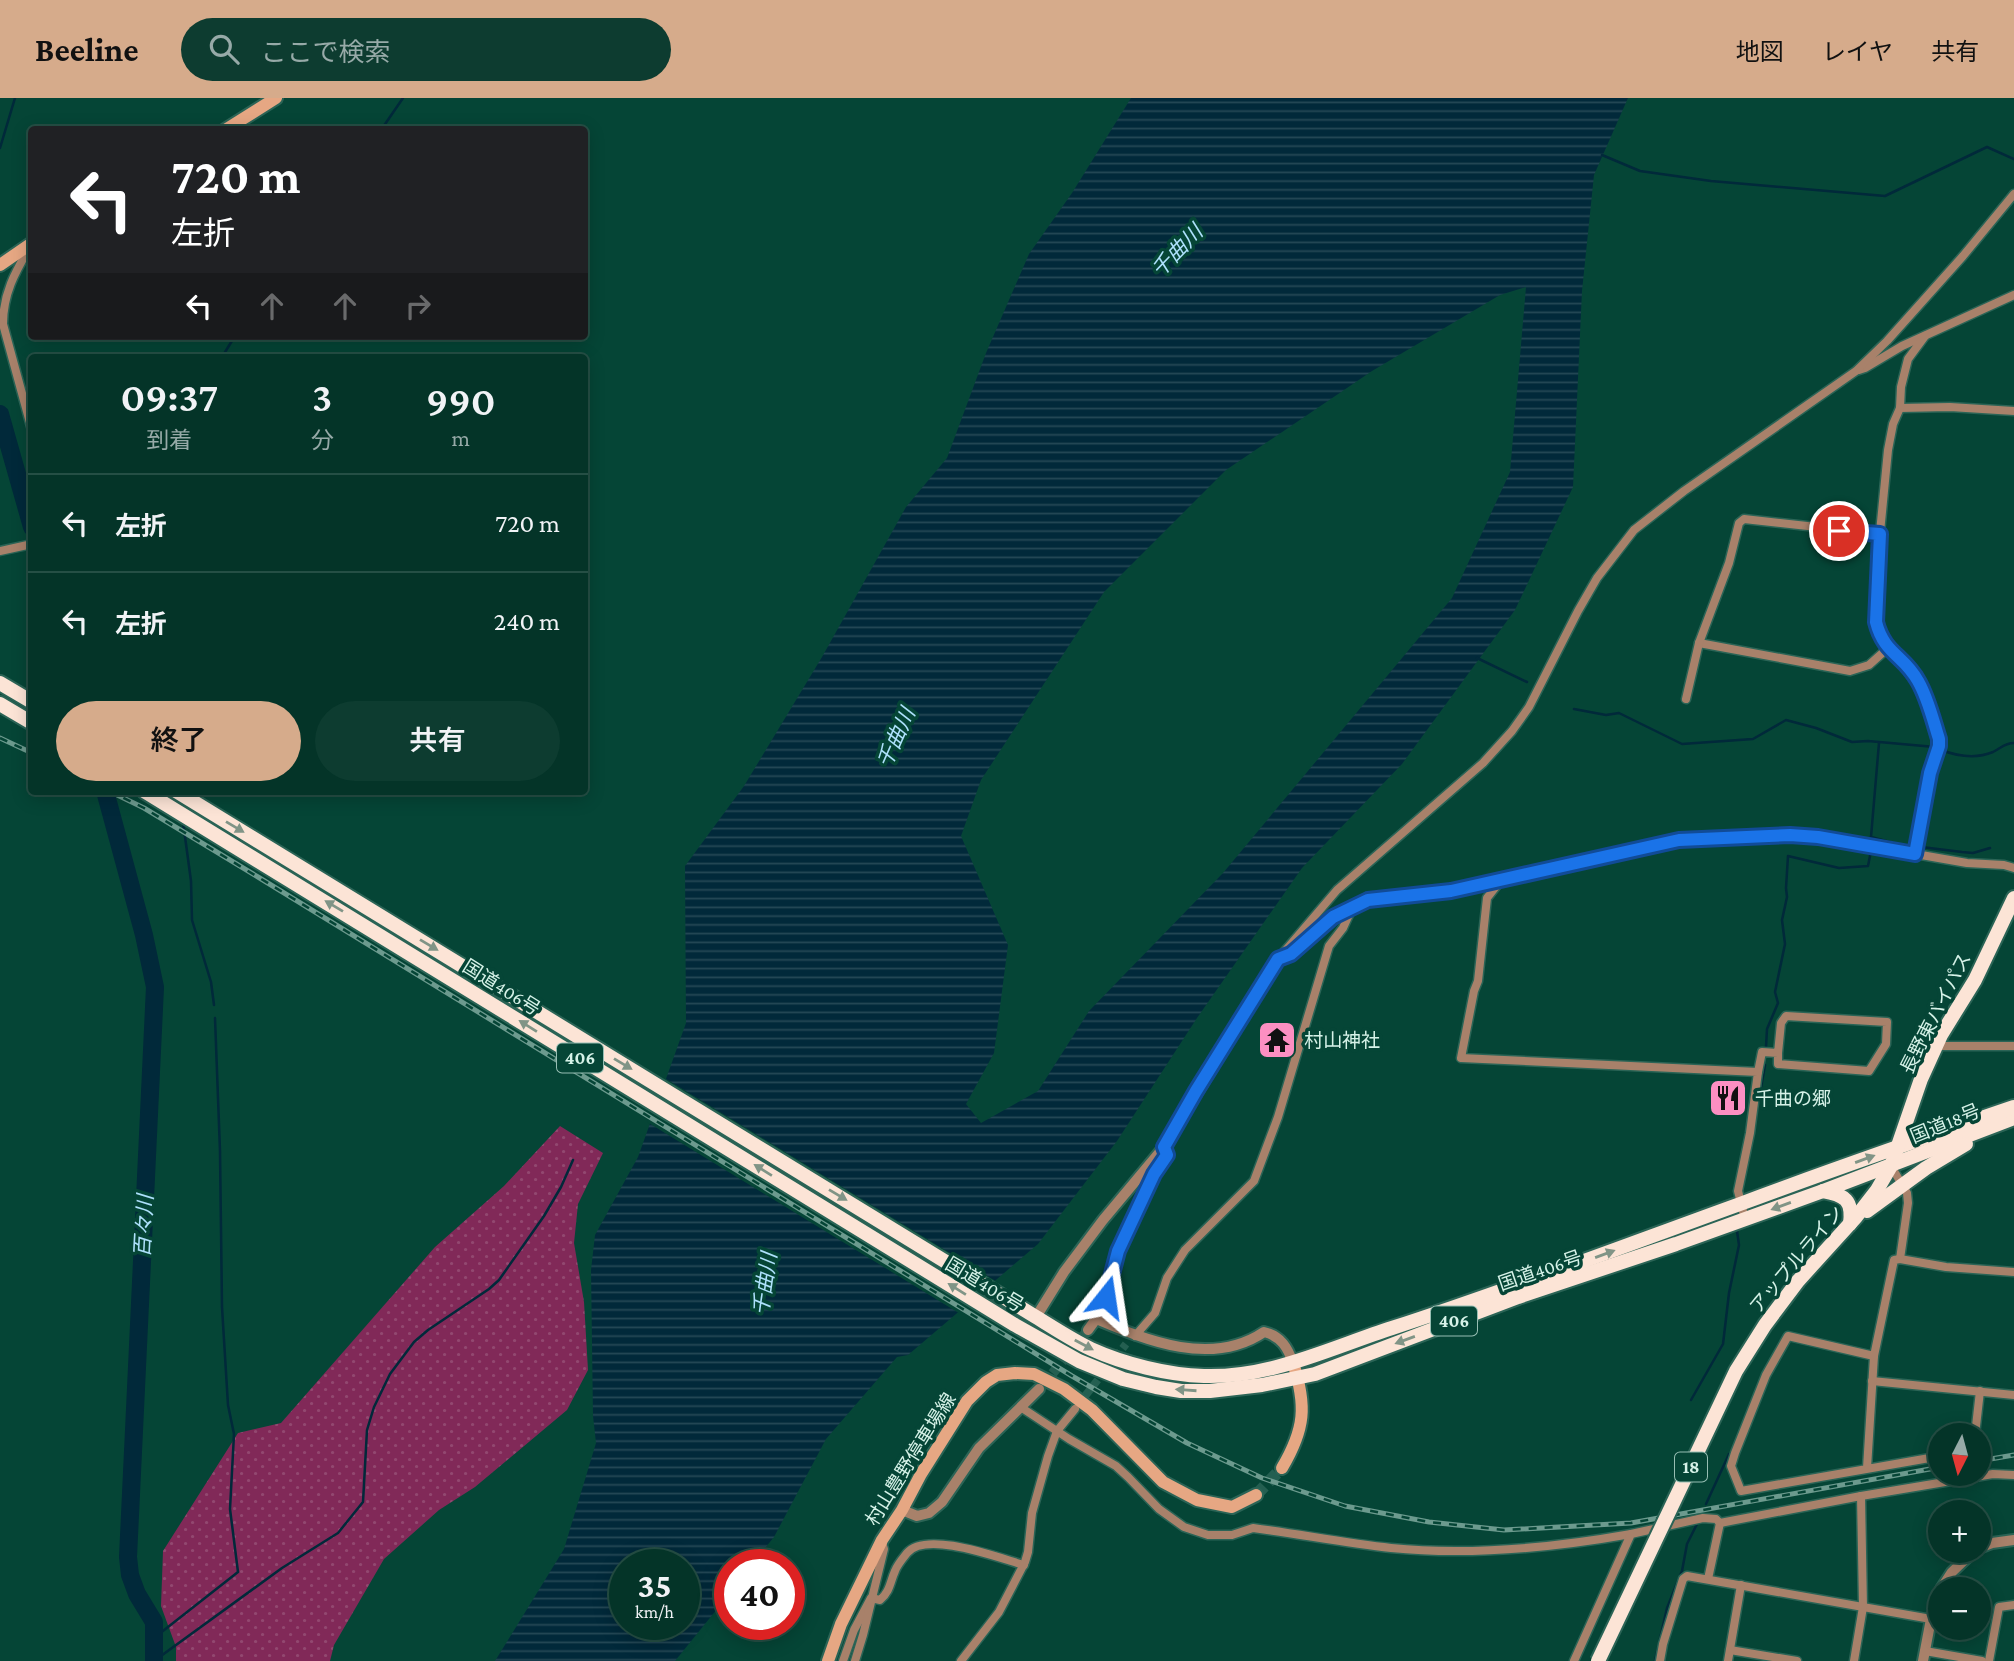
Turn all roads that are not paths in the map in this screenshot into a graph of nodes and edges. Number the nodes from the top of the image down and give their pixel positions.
1 (275, 98) edge
2 (231, 126) edge
3 (2014, 194) edge
4 (28, 247) edge
5 (28, 251) edge
6 (0, 265) edge
7 (2014, 295) edge
8 (1925, 336) junction
9 (1856, 371) junction
10 (1900, 408) junction
11 (2014, 411) edge
12 (28, 415) edge
13 (1880, 534) junction
14 (28, 545) edge
15 (4, 550) edge
16 (1699, 643) junction
17 (1888, 648) junction
18 (0, 683) edge
19 (1686, 699) dead end
20 (28, 700) edge
21 (0, 704) edge
22 (28, 721) edge
23 (151, 795) edge
24 (183, 795) edge
25 (1915, 854) junction
26 (2014, 868) edge
27 (1502, 880) junction
28 (2014, 898) edge
29 (1352, 908) junction
30 (1278, 959) junction
31 (1936, 1046) junction
32 (2014, 1046) edge
33 (1778, 1053) junction
34 (1758, 1072) junction
35 (2014, 1107) edge
36 (2014, 1119) edge
37 (1164, 1147) junction
38 (1898, 1147) junction
39 (1891, 1166) junction
40 (1902, 1185) junction
41 (1822, 1191) junction
42 (1740, 1204) junction
43 (1745, 1219) junction
44 (1853, 1220) junction
45 (1900, 1259) junction
46 (2014, 1272) edge
47 (1031, 1314) junction
48 (1096, 1319) junction
49 (1088, 1330) tunnel mouth
50 (1135, 1336) junction
51 (1126, 1344) tunnel mouth
52 (1874, 1356) junction
53 (1295, 1370) junction
54 (1871, 1381) junction
55 (1039, 1390) tunnel mouth
56 (1980, 1391) junction
57 (2014, 1395) edge
58 (1022, 1408) junction
59 (1075, 1409) tunnel mouth
60 (1976, 1423) edge
61 (1057, 1431) junction
62 (1928, 1458) edge
63 (1282, 1468) tunnel mouth
64 (1867, 1468) junction
65 (2014, 1475) edge
66 (1256, 1495) tunnel mouth
67 (1861, 1496) junction
68 (902, 1510) junction
69 (1720, 1523) junction
70 (1631, 1534) junction
71 (882, 1540) junction
72 (2014, 1540) edge
73 (1991, 1544) edge
74 (1962, 1563) edge
75 (1024, 1565) junction
76 (1949, 1577) edge
77 (1707, 1579) junction
78 (1741, 1585) junction
79 (871, 1598) junction
80 (2014, 1605) edge
81 (1863, 1607) junction
82 (1928, 1618) edge
83 (1928, 1635) edge
84 (1730, 1650) junction
85 (1924, 1656) edge
86 (828, 1661) edge
87 (843, 1661) edge
88 (855, 1661) edge
89 (961, 1661) edge
90 (1574, 1661) edge
91 (1598, 1661) edge
92 (1660, 1661) edge
93 (1728, 1661) edge
94 (1792, 1661) edge
95 (1854, 1661) edge
96 (1982, 1661) edge
97 (1989, 1661) edge

1 - 2 main road
3 - 9 street
4 - 6 main road
5 - 12 street
7 - 8 street
8 - 9 street
8 - 10 street
9 - 30 street
10 - 11 street
10 - 13 street
13 - 16 street
13 - 17 street
14 - 15 street
16 - 17 street
16 - 19 street
17 - 25 street
18 - 20 highway
21 - 22 highway
53 -> 23 highway, 国道406号 / 406
24 -> 47 highway, 国道406号 / 406
25 - 26 street
25 - 27 street
27 - 29 street
27 - 34 street
28 - 31 highway, 長野東バイパス / 18
29 - 30 street
29 - 50 street
30 - 37 street
31 - 32 street
31 - 38 highway, 長野東バイパス / 18
33 - 33 street
33 - 34 street
34 - 42 street
35 - 38 highway, 国道18号
36 - 39 highway, 国道18号
36 - 40 highway
37 - 47 street
37 - 48 street
38 - 39 highway, アップルライン / 18
42 -> 38 highway, 国道406号 / 406
39 - 40 street
39 - 41 highway, 国道406号 / 406
39 - 44 highway, アップルライン / 18
40 - 44 highway
40 - 45 street
41 -> 43 highway, 国道406号 / 406
41 - 44 highway
42 - 43 street
53 -> 42 highway, 国道406号 / 406
43 -> 53 highway, 国道406号 / 406
44 - 91 highway, アップルライン / 18, bridge
45 - 46 street
45 - 52 street
47 -> 53 highway, 国道406号 / 406
48 - 49 street
48 - 50 street
50 - 51 street
50 - 53 street
52 - 54 street
52 - 64 street
53 - 63 main road
54 - 56 street
54 - 64 street
55 - 58 street
56 - 57 street
56 - 60 street
58 - 61 street
58 - 68 street
59 - 61 street
61 - 70 street
61 - 75 street
62 - 64 street
65 - 67 street
66 - 68 main road, 村山豊野停車場線
67 - 69 street
67 - 81 street
68 - 71 main road, 村山豊野停車場線
69 - 70 street
69 - 77 street
70 - 90 street
71 - 79 street
71 - 86 main road, 村山豊野停車場線
72 - 73 street
74 - 76 street
75 - 79 street
75 - 89 street
77 - 78 street
77 - 92 street
78 - 81 street
78 - 84 street
79 - 87 street
79 - 88 street
80 - 97 street
81 - 82 street
81 - 95 street
83 - 85 street
84 - 93 street
84 - 94 street
85 - 96 street

